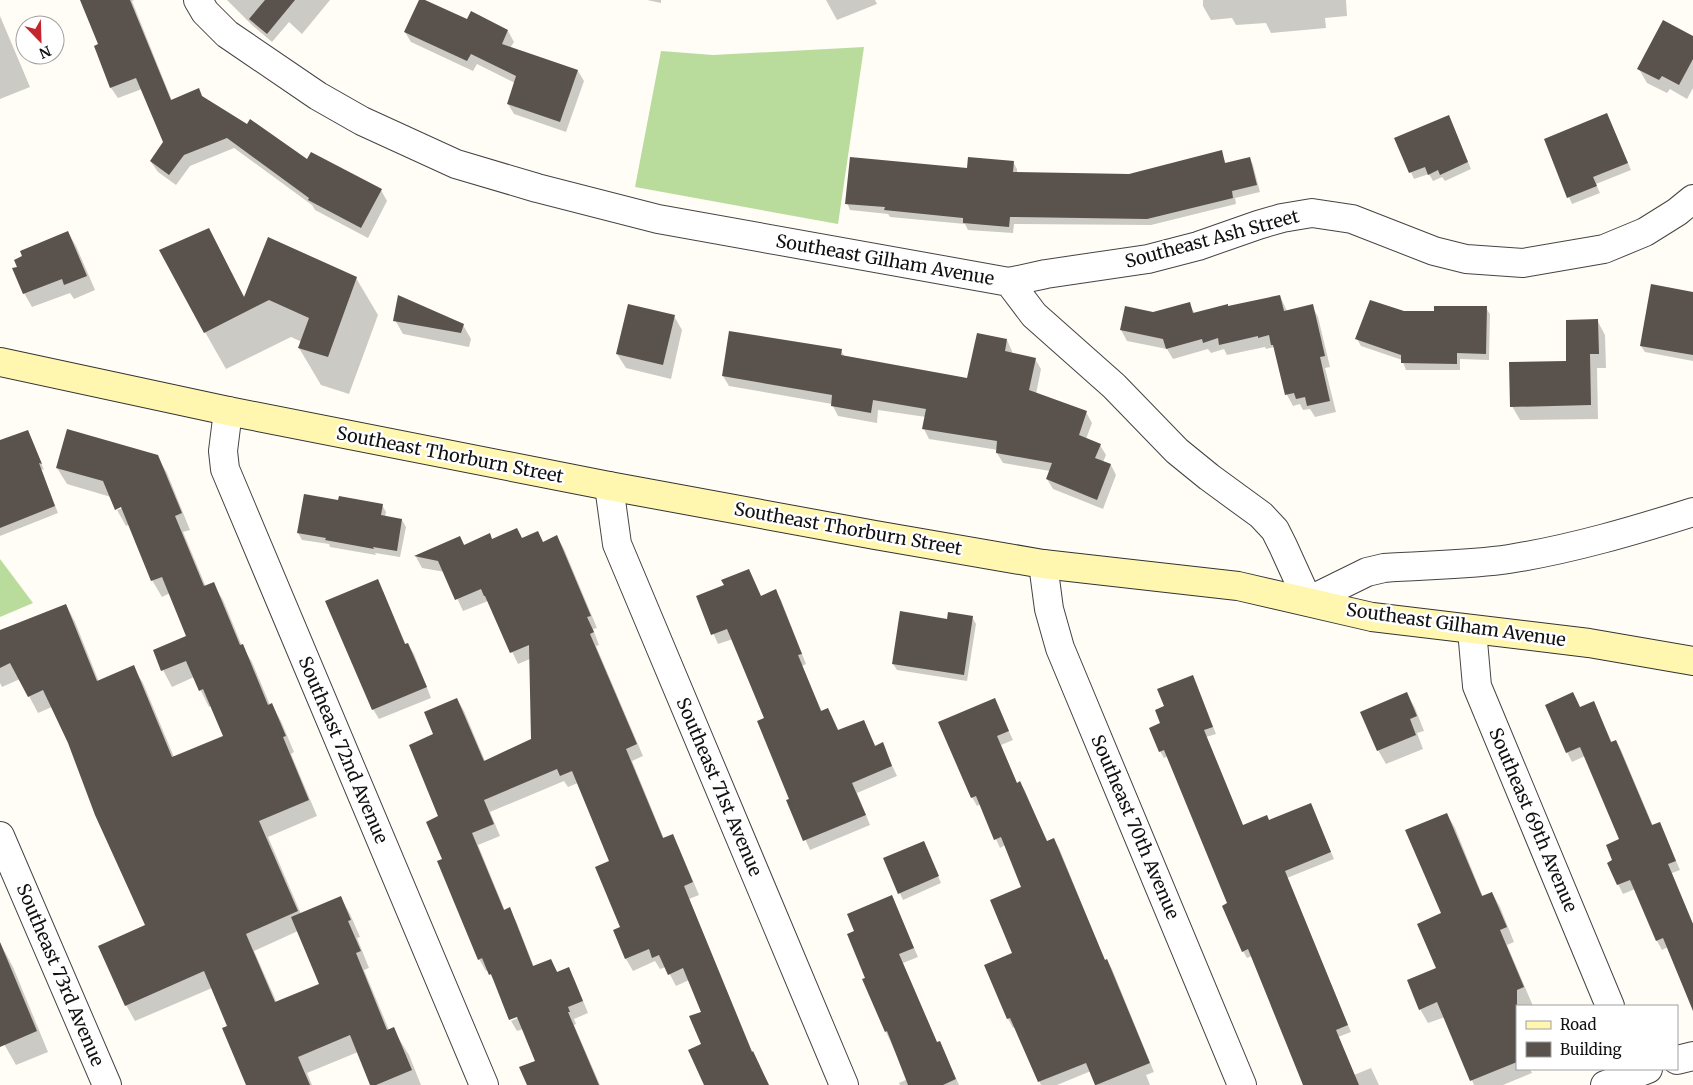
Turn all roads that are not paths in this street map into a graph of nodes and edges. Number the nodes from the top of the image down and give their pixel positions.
1 (198, 0) edge
2 (1693, 199) edge
3 (1009, 282) junction
4 (0, 362) edge
5 (228, 412) junction
6 (609, 486) junction
7 (1693, 512) edge
8 (1043, 564) junction
9 (1308, 601) junction
10 (1472, 630) junction
11 (1693, 661) edge
12 (0, 836) edge
13 (1610, 1005) edge
14 (1693, 1056) edge
15 (1678, 1060) edge
16 (1641, 1074) edge
17 (107, 1085) edge
18 (484, 1085) edge
19 (844, 1085) edge
20 (1242, 1085) edge
21 (1605, 1085) edge

1 - 3 street, Southeast Gilham Avenue
2 - 3 street, Southeast Ash Street
3 - 9 street, Southeast Gilham Avenue
4 - 5 main road, Southeast Thorburn Street
5 - 6 main road, Southeast Thorburn Street
5 - 18 street, Southeast 72nd Avenue
6 - 8 main road, Southeast Thorburn Street
6 - 19 street, Southeast 71st Avenue
7 - 9 street
8 - 9 main road, Southeast Thorburn Street
8 - 20 street, Southeast 70th Avenue
9 - 10 main road, Southeast Gilham Avenue
10 - 11 main road, Southeast Gilham Avenue
10 - 13 street, Southeast 69th Avenue
12 - 17 street, Southeast 73rd Avenue
14 - 15 street
16 - 21 street

